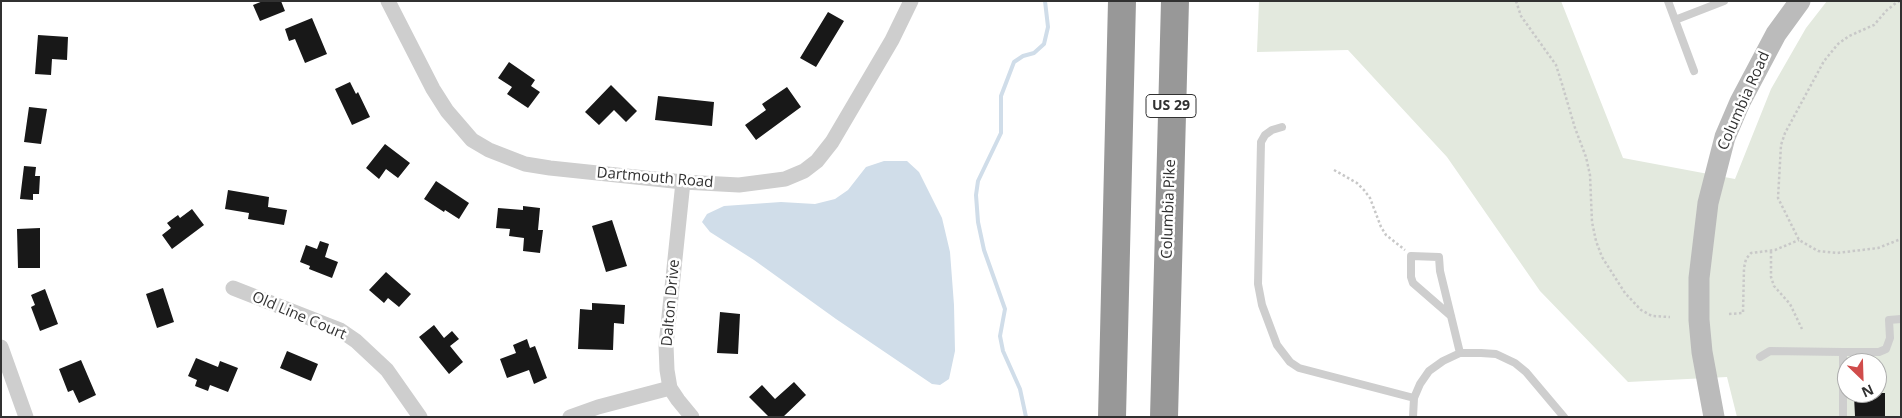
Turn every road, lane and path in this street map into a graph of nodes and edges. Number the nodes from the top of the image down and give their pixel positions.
1 (388, 1) edge
2 (911, 1) edge
3 (1111, 1) edge
4 (1122, 1) edge
5 (1174, 1) edge
6 (1516, 1) edge
7 (1668, 1) edge
8 (1724, 1) edge
9 (1800, 1) edge
10 (1900, 1) edge
11 (1675, 20) junction
12 (1121, 36) junction
13 (1694, 71) dead end
14 (1282, 127) dead end
15 (1334, 170) dead end
16 (683, 182) junction
17 (1901, 239) edge
18 (1799, 240) junction
19 (1771, 250) junction
20 (1411, 256) junction
21 (233, 288) dead end
22 (1729, 314) dead end
23 (1451, 316) junction
24 (1670, 317) dead end
25 (1901, 319) edge
26 (1802, 329) dead end
27 (1, 347) edge
28 (1843, 352) junction
29 (1460, 353) junction
30 (1760, 357) dead end
31 (670, 388) junction
32 (1414, 398) junction
33 (26, 417) edge
34 (420, 417) edge
35 (570, 417) edge
36 (692, 417) edge
37 (1112, 417) edge
38 (1164, 417) edge
39 (1413, 417) edge
40 (1564, 417) edge
41 (1714, 417) edge
42 (1843, 417) edge

1 - 16 street, Dartmouth Road
2 - 16 street, Dartmouth Road
3 - 12 highway
4 - 12 highway
5 - 38 highway, Columbia Pike / US 29
6 - 24 path
7 - 11 lane
8 - 11 lane
9 - 41 main road, Columbia Road
10 - 18 path
11 - 13 lane
12 - 37 highway
14 - 32 lane
15 - 20 path
16 - 31 street, Dalton Drive
17 - 18 path
18 - 19 path
19 - 22 path
19 - 26 path
20 - 23 lane
20 - 23 lane
21 - 34 street, Old Line Court
23 - 29 lane
25 - 28 lane
27 - 33 street
28 - 30 lane
28 - 42 lane
29 - 32 lane
29 - 40 lane
31 - 35 street
31 - 36 street, Dalton Drive
32 - 39 lane

